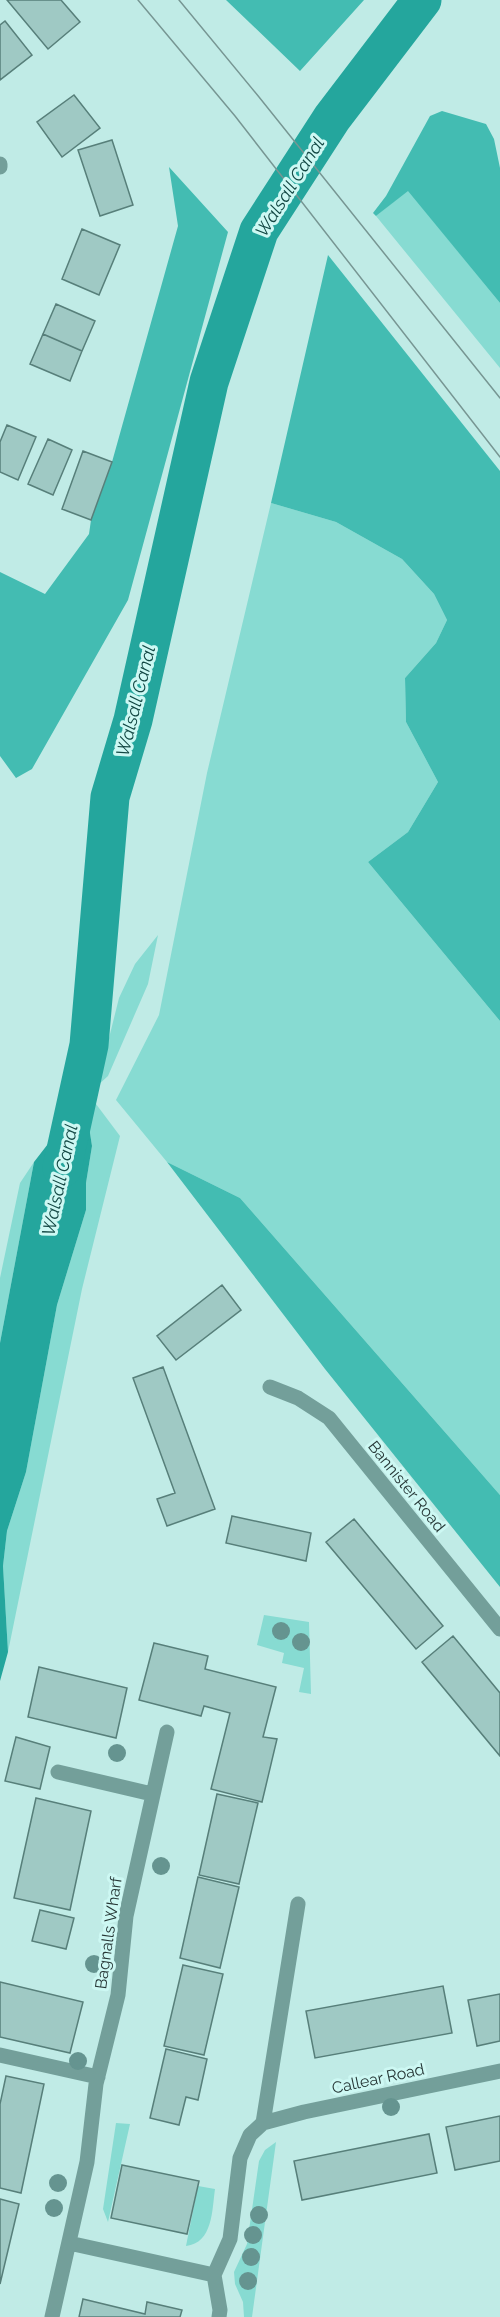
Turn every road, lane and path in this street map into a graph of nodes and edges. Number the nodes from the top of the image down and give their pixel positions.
1 (270, 1387) dead end
2 (500, 1629) edge
3 (167, 1732) dead end
4 (58, 1772) dead end
5 (152, 1794) junction
6 (298, 1904) dead end
7 (0, 2055) edge
8 (500, 2071) edge
9 (98, 2077) junction
10 (264, 2122) junction
11 (69, 2242) junction
12 (214, 2275) junction
13 (52, 2317) edge
14 (219, 2317) edge

1 - 2 street, Bannister Road
3 - 5 street, Bagnalls Wharf
4 - 5 street
5 - 9 street, Bagnalls Wharf
6 - 10 street
7 - 9 street
8 - 10 street, Callear Road
9 - 11 street, Bagnalls Wharf
10 - 12 street
11 - 12 street
11 - 13 street, Bagnalls Wharf
12 - 14 street

